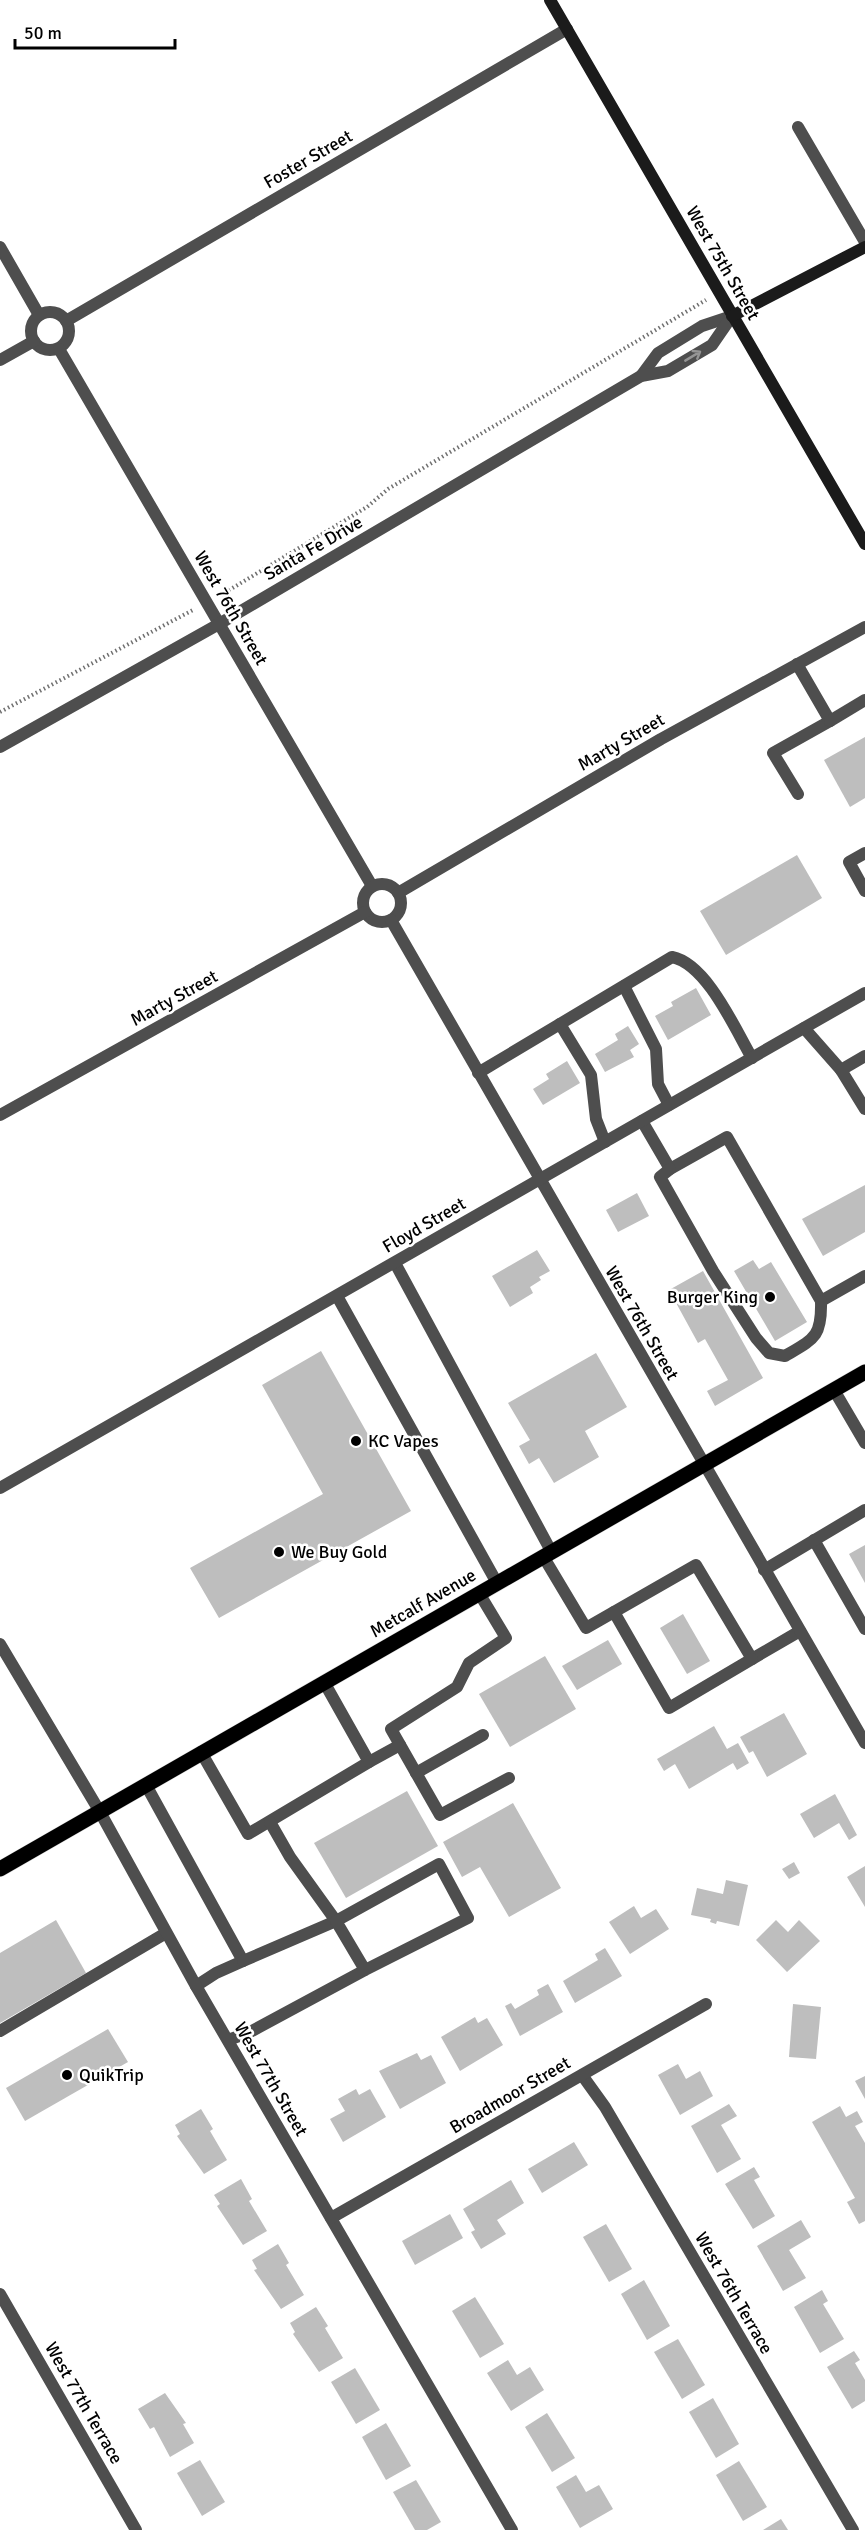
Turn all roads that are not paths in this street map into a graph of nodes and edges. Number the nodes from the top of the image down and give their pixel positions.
1 (550, 0) edge
2 (567, 29) junction
3 (798, 127) dead end
4 (865, 244) edge
5 (0, 247) edge
6 (39, 315) junction
7 (732, 316) junction
8 (66, 321) junction
9 (34, 340) junction
10 (59, 349) junction
11 (0, 360) edge
12 (642, 376) junction
13 (865, 544) edge
14 (219, 624) junction
15 (865, 627) edge
16 (797, 664) junction
17 (865, 700) edge
18 (830, 721) junction
19 (0, 747) edge
20 (798, 794) dead end
21 (865, 853) edge
22 (372, 886) junction
23 (865, 891) edge
24 (398, 893) junction
25 (365, 912) junction
26 (391, 920) junction
27 (624, 986) junction
28 (865, 993) edge
29 (560, 1023) junction
30 (804, 1028) junction
31 (865, 1056) edge
32 (752, 1058) junction
33 (841, 1070) junction
34 (478, 1073) junction
35 (669, 1105) junction
36 (865, 1109) edge
37 (0, 1115) edge
38 (642, 1121) junction
39 (605, 1142) junction
40 (670, 1169) junction
41 (539, 1180) junction
42 (395, 1263) junction
43 (865, 1276) edge
44 (337, 1296) junction
45 (821, 1300) junction
46 (865, 1372) edge
47 (834, 1390) junction
48 (865, 1443) edge
49 (703, 1464) junction
50 (0, 1488) edge
51 (865, 1510) edge
52 (814, 1540) junction
53 (547, 1554) junction
54 (764, 1570) junction
55 (497, 1583) junction
56 (479, 1593) junction
57 (614, 1612) junction
58 (865, 1629) edge
59 (800, 1631) junction
60 (0, 1644) edge
61 (752, 1659) junction
62 (324, 1683) junction
63 (483, 1735) dead end
64 (865, 1743) edge
65 (400, 1745) junction
66 (201, 1752) junction
67 (369, 1762) junction
68 (416, 1773) junction
69 (509, 1778) dead end
70 (147, 1785) junction
71 (100, 1812) junction
72 (270, 1822) junction
73 (0, 1869) edge
74 (336, 1921) junction
75 (166, 1934) junction
76 (243, 1961) junction
77 (365, 1970) junction
78 (196, 1986) junction
79 (706, 2004) dead end
80 (0, 2031) edge
81 (228, 2040) junction
82 (582, 2075) junction
83 (331, 2218) junction
84 (0, 2294) edge
85 (136, 2530) edge
86 (512, 2530) edge
87 (853, 2530) edge

1 - 2 main road, West 75th Street
2 - 7 main road, West 75th Street
2 - 8 street, Foster Street
3 - 4 street
4 - 7 main road, Santa Fe Drive
5 - 6 street
6 - 8 street
6 - 9 street
7 - 12 street, Santa Fe Drive
12 -> 7 street, Santa Fe Drive
7 - 13 main road, West 75th Street
8 - 10 street
9 - 10 street
9 - 11 street
10 - 14 street, West 76th Street
12 - 14 street, Santa Fe Drive
14 - 19 street, Santa Fe Drive
14 - 22 street, West 76th Street
15 - 16 street, Marty Street
16 - 18 street
16 - 24 street, Marty Street
17 - 18 street
18 - 20 street
21 - 23 street
22 - 24 street
22 - 25 street
24 - 26 street
25 - 26 street
25 - 37 street, Marty Street
26 - 34 street, West 76th Street
27 - 29 street
27 - 32 street
27 - 35 street
28 - 30 street, Floyd Street
29 - 34 street
29 - 39 street
30 - 32 street, Floyd Street
30 - 33 street
31 - 33 street
32 - 35 street, Floyd Street
33 - 36 street
34 - 41 street, West 76th Street
35 - 38 street, Floyd Street
38 - 39 street, Floyd Street
38 - 40 street
39 - 41 street, Floyd Street
40 - 45 street
40 - 45 street
41 - 42 street, Floyd Street
41 - 49 street, West 76th Street
42 - 44 street, Floyd Street
42 - 53 street
43 - 45 street
44 - 50 street, Floyd Street
44 - 55 street
46 - 47 main road, Metcalf Avenue
47 - 48 street
47 - 49 main road, Metcalf Avenue
49 - 53 main road, Metcalf Avenue
49 - 54 street, West 76th Street
51 - 52 street
52 - 54 street
52 - 58 street
53 - 55 main road, Metcalf Avenue
53 - 57 street
54 - 59 street, West 76th Street
55 - 56 main road, Metcalf Avenue
56 - 62 main road, Metcalf Avenue
56 - 65 street
57 - 61 street
57 - 61 street
59 - 61 street
59 - 64 street, West 76th Street
60 - 71 street, West 77th Street
62 - 66 main road, Metcalf Avenue
62 - 67 street
63 - 68 street
65 - 67 street
65 - 68 street
66 - 70 main road, Metcalf Avenue
66 - 72 street
67 - 72 street
68 - 69 street
70 - 71 main road, Metcalf Avenue
70 - 76 street
71 - 73 main road, Metcalf Avenue
71 - 75 street, West 77th Street
72 - 74 street
74 - 76 street
74 - 77 street
74 - 77 street
75 - 78 street, West 77th Street
75 - 80 street
76 - 78 street
77 - 81 street
78 - 81 street, West 77th Street
79 - 82 street, Broadmoor Street
81 - 83 street, West 77th Street
82 - 83 street, Broadmoor Street
82 - 87 street, West 76th Terrace
83 - 86 street, West 77th Street
84 - 85 street, West 77th Terrace

